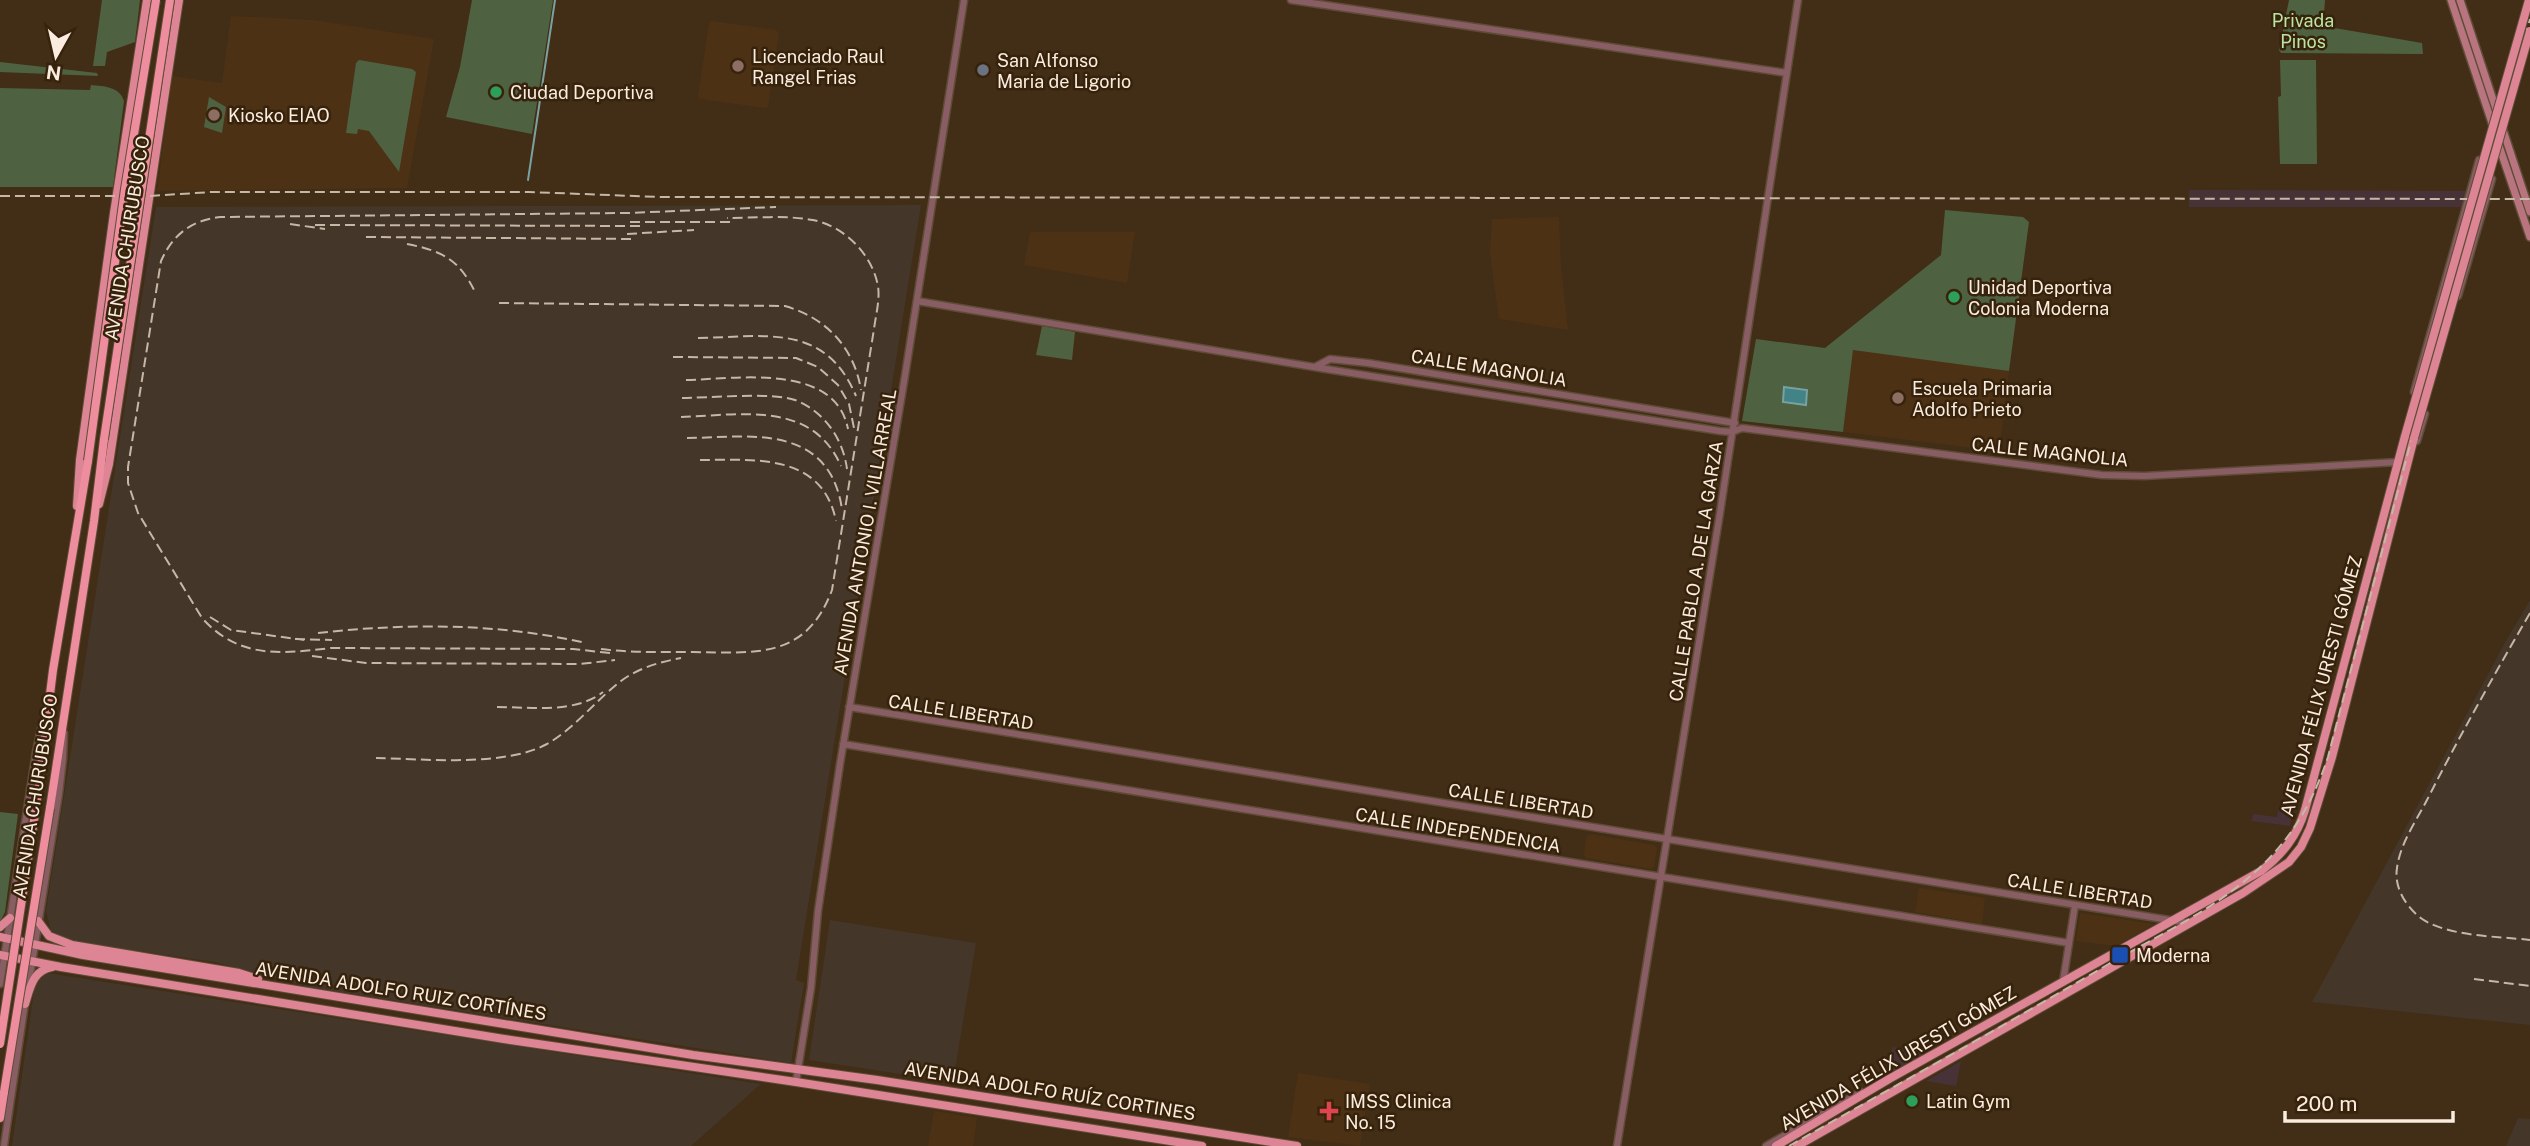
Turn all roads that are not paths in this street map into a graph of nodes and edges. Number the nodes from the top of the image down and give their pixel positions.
1 (147, 0) edge
2 (156, 0) edge
3 (170, 0) edge
4 (179, 0) edge
5 (964, 0) edge
6 (1291, 0) edge
7 (1798, 0) edge
8 (2451, 0) edge
9 (2460, 0) edge
10 (2527, 0) edge
11 (2530, 31) edge
12 (2530, 44) edge
13 (1787, 73) junction
14 (2495, 106) junction
15 (2491, 121) junction
16 (2504, 132) junction
17 (126, 138) junction
18 (158, 141) junction
19 (2500, 148) junction
20 (120, 171) junction
21 (153, 173) junction
22 (2524, 195) edge
23 (2530, 212) edge
24 (113, 219) junction
25 (146, 223) junction
26 (2530, 237) edge
27 (917, 301) junction
28 (1315, 367) junction
29 (1734, 422) junction
30 (1742, 428) junction
31 (1732, 432) junction
32 (2402, 446) junction
33 (2412, 448) junction
34 (2398, 462) junction
35 (76, 518) junction
36 (94, 521) junction
37 (849, 707) junction
38 (48, 716) junction
39 (63, 723) junction
40 (843, 744) junction
41 (1667, 840) junction
42 (1661, 876) junction
43 (2075, 905) junction
44 (10, 918) junction
45 (2170, 920) junction
46 (38, 921) junction
47 (2188, 923) junction
48 (0, 928) edge
49 (3, 937) edge
50 (2069, 943) junction
51 (34, 944) junction
52 (2, 955) edge
53 (32, 961) junction
54 (61, 967) junction
55 (1, 977) edge
56 (29, 981) junction
57 (2063, 982) junction
58 (0, 984) edge
59 (291, 989) junction
60 (0, 1000) edge
61 (25, 1004) junction
62 (0, 1044) edge
63 (798, 1069) junction
64 (771, 1078) joint
65 (796, 1082) junction
66 (1876, 1087) junction
67 (1874, 1104) junction
68 (0, 1118) edge
69 (4, 1146) edge
70 (1202, 1146) edge
71 (1297, 1146) edge
72 (1618, 1146) edge
73 (1766, 1146) edge
74 (1776, 1146) edge
75 (1797, 1146) edge
76 (1802, 1146) edge

1 - 17 main road, AVENIDA CHURUBUSCO
2 - 35 highway, AVENIDA CHURUBUSCO, bridge
3 - 36 highway, AVENIDA CHURUBUSCO, bridge
4 - 18 main road, AVENIDA CHURUBUSCO
5 - 27 street, AVENIDA ANTONIO I. VILLARREAL
6 - 13 street
7 - 13 street, CALLE PABLO A. DE LA GARZA
8 - 15 main road
9 - 14 main road
10 - 14 street
10 - 32 main road, AVENIDA FÉLIX URESTI GÓMEZ, bridge
11 - 33 main road, AVENIDA FÉLIX URESTI GÓMEZ, bridge
12 - 16 street
13 - 29 street, CALLE PABLO A. DE LA GARZA
14 - 15 street
14 - 16 main road
15 - 19 main road
15 - 32 street
16 - 19 street
16 - 22 main road
17 - 18 main road
17 - 20 main road, AVENIDA CHURUBUSCO
18 - 21 main road, AVENIDA CHURUBUSCO
19 - 22 main road
19 - 33 street
20 - 21 main road
20 - 24 main road, AVENIDA CHURUBUSCO
21 - 25 main road, AVENIDA CHURUBUSCO
22 - 23 main road
22 - 26 main road
24 - 25 main road
24 - 35 main road, AVENIDA CHURUBUSCO
25 - 36 main road, AVENIDA CHURUBUSCO
27 - 28 street, CALLE MAGNOLIA
27 - 37 street, AVENIDA ANTONIO I. VILLARREAL
28 - 29 street, CALLE MAGNOLIA
28 - 31 street, CALLE MAGNOLIA
29 - 30 street, CALLE MAGNOLIA
29 - 31 street, CALLE PABLO A. DE LA GARZA
30 - 31 street, CALLE MAGNOLIA
30 - 34 street, CALLE MAGNOLIA
31 - 41 street, CALLE PABLO A. DE LA GARZA
32 - 34 main road, AVENIDA FÉLIX URESTI GÓMEZ
33 - 47 main road, AVENIDA FÉLIX URESTI GÓMEZ
34 - 45 main road, AVENIDA FÉLIX URESTI GÓMEZ
35 - 38 highway, AVENIDA CHURUBUSCO
36 - 39 highway, AVENIDA CHURUBUSCO
37 - 40 street, AVENIDA ANTONIO I. VILLARREAL
37 - 41 street, CALLE LIBERTAD
38 - 44 street
38 - 62 highway, AVENIDA CHURUBUSCO, bridge
39 - 46 street
39 - 68 highway, AVENIDA CHURUBUSCO, bridge
40 - 42 street, CALLE INDEPENDENCIA
40 - 63 street, AVENIDA ANTONIO I. VILLARREAL
41 - 42 street, CALLE PABLO A. DE LA GARZA
41 - 43 street, CALLE LIBERTAD
42 - 50 street, CALLE INDEPENDENCIA
42 - 72 street, CALLE PABLO A. DE LA GARZA
43 - 45 street, CALLE LIBERTAD
43 - 50 street
44 - 48 main road
44 - 49 street
45 - 47 street, CALLE LIBERTAD
45 - 57 main road, AVENIDA FÉLIX URESTI GÓMEZ
46 - 51 street
46 - 59 main road
47 - 67 main road, AVENIDA FÉLIX URESTI GÓMEZ
49 - 51 main road, AVENIDA ADOLFO RUIZ CORTÍNES
49 - 52 street
50 - 57 street
51 - 53 street
51 - 59 main road, AVENIDA ADOLFO RUIZ CORTÍNES
52 - 53 main road, AVENIDA ADOLFO RUIZ CORTÍNES
52 - 55 street
53 - 54 main road, AVENIDA ADOLFO RUIZ CORTÍNES
53 - 56 street
54 - 61 main road
54 - 64 main road, AVENIDA ADOLFO RUIZ CORTÍNES
55 - 56 street
55 - 58 street
56 - 61 street
57 - 66 main road, AVENIDA FÉLIX URESTI GÓMEZ
59 - 63 main road, AVENIDA ADOLFO RUIZ CORTÍNES
60 - 61 street
61 - 69 street
63 - 65 street, AVENIDA ANTONIO I. VILLARREAL
63 - 71 main road, AVENIDA ADOLFO RUÍZ CORTINES
64 - 65 main road, AVENIDA ADOLFO RUÍZ CORTINES
65 - 70 main road, AVENIDA ADOLFO RUÍZ CORTINES
66 - 73 street
66 - 74 main road, AVENIDA FÉLIX URESTI GÓMEZ
67 - 75 main road, AVENIDA FÉLIX URESTI GÓMEZ
67 - 76 street

